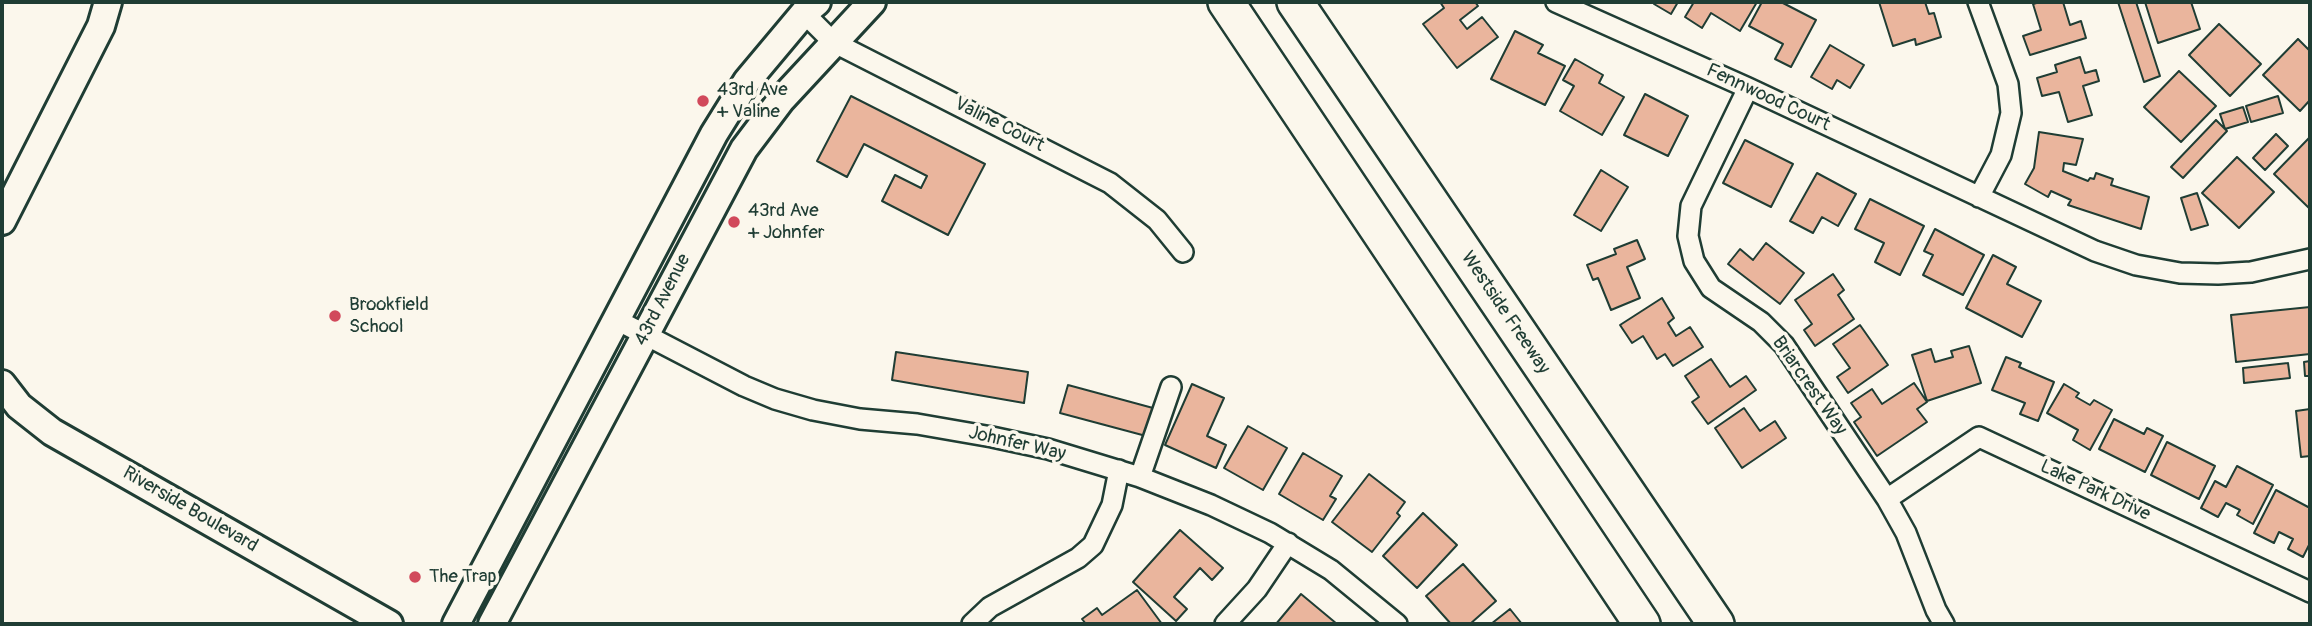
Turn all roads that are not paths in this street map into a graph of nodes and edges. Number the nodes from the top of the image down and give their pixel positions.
1 (108, 2) edge
2 (872, 2) edge
3 (1226, 2) edge
4 (1295, 2) edge
5 (1556, 2) edge
6 (1978, 2) edge
7 (811, 8) edge
8 (833, 42) junction
9 (1748, 88) junction
10 (1979, 197) junction
11 (2, 221) edge
12 (1183, 252) dead end
13 (2310, 259) edge
14 (615, 319) junction
15 (645, 334) junction
16 (2, 384) edge
17 (1171, 387) dead end
18 (1119, 470) junction
19 (1140, 477) junction
20 (1887, 499) junction
21 (1288, 543) junction
22 (2310, 592) edge
23 (389, 624) edge
24 (456, 624) edge
25 (492, 624) edge
26 (972, 624) edge
27 (1225, 624) edge
28 (1397, 624) edge
29 (1642, 624) edge
30 (1716, 624) edge
31 (1944, 624) edge

1 - 11 main road
2 - 8 main road, 43rd Avenue
3 - 29 highway
4 - 30 highway, Westside Freeway
5 - 9 street, Fennwood Court
6 - 10 street
7 - 8 street, Valine Court
7 - 14 main road, 43rd Avenue
8 - 12 street, Valine Court
8 - 15 main road, 43rd Avenue
9 - 10 street, Fennwood Court
9 - 20 street, Briarcrest Way
10 - 13 street, Fennwood Court
14 - 15 street, Johnfer Way
14 - 24 main road, 43rd Avenue
15 - 18 street, Johnfer Way
15 - 25 main road, 43rd Avenue
16 - 23 main road, Riverside Boulevard
17 - 19 street
18 - 19 street, Johnfer Way
18 - 26 street
19 - 21 street, Johnfer Way
20 - 22 street, Lake Park Drive
20 - 31 street, Briarcrest Way
21 - 27 street
21 - 28 street, Johnfer Way

